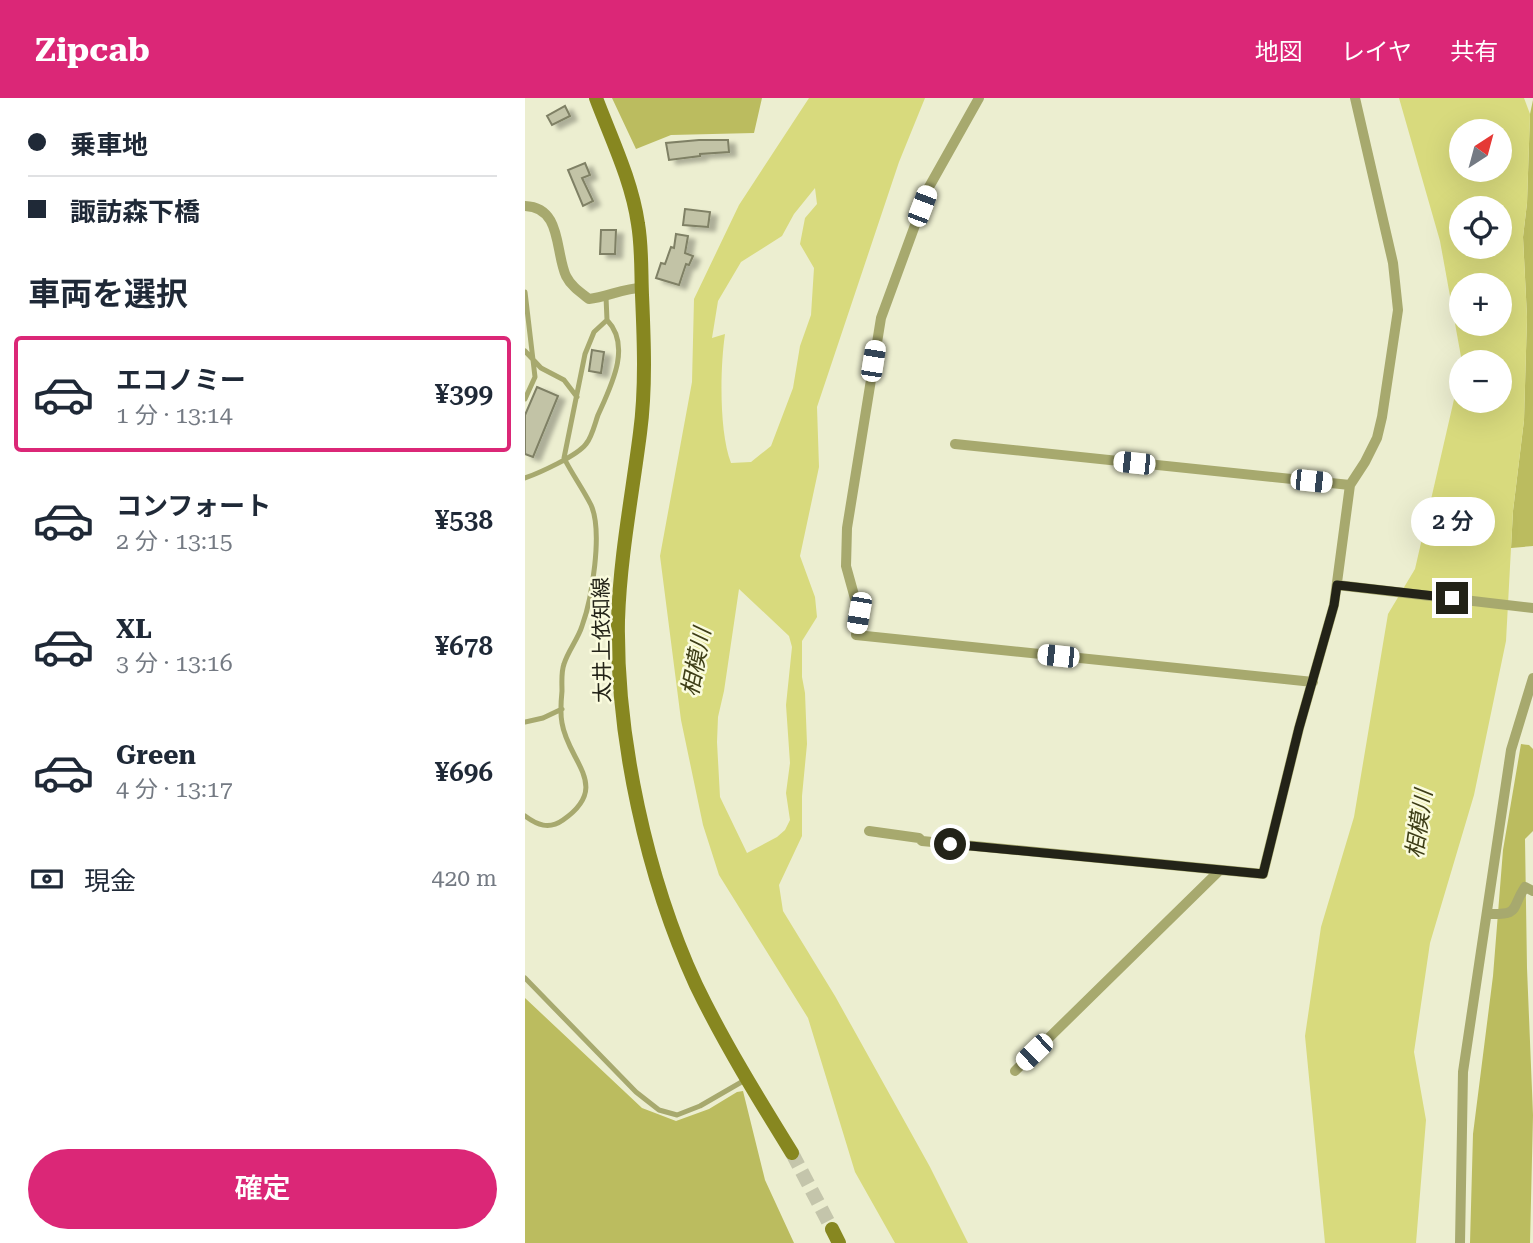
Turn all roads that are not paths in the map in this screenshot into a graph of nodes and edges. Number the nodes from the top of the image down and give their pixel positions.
1 (596, 98) edge
2 (979, 98) edge
3 (1355, 98) edge
4 (525, 206) edge
5 (642, 288) junction
6 (525, 292) edge
7 (606, 297) junction
8 (607, 320) junction
9 (525, 351) edge
10 (533, 360) junction
11 (577, 397) junction
12 (525, 399) edge
13 (955, 444) dead end
14 (564, 458) junction
15 (525, 478) edge
16 (1350, 485) junction
17 (1343, 585) junction
18 (1532, 608) edge
19 (1533, 678) edge
20 (1313, 682) junction
21 (562, 709) junction
22 (525, 722) edge
23 (525, 816) edge
24 (869, 831) dead end
25 (1219, 871) junction
26 (1533, 891) edge
27 (1487, 914) junction
28 (525, 978) edge
29 (1015, 1070) dead end
30 (746, 1080) junction
31 (792, 1153) tunnel mouth
32 (832, 1229) tunnel mouth
33 (839, 1243) edge
34 (1460, 1243) edge

1 - 5 main road, 太井上依知線
2 - 20 street
3 - 16 street
4 - 7 street
5 - 7 street
5 - 30 main road, 太井上依知線
6 - 10 lane
7 - 8 lane
8 - 11 lane
8 - 14 lane
9 - 10 lane
10 - 11 lane
10 - 12 lane
11 - 14 lane
13 - 16 street
14 - 15 lane
14 - 21 lane
16 - 17 street
17 - 18 street
17 - 20 street
19 - 27 street
20 - 25 street
21 - 22 lane
21 - 23 lane
24 - 25 street
25 - 29 street
26 - 27 street
27 - 34 street
28 - 30 lane
30 - 31 main road, 太井上依知線
32 - 33 main road

